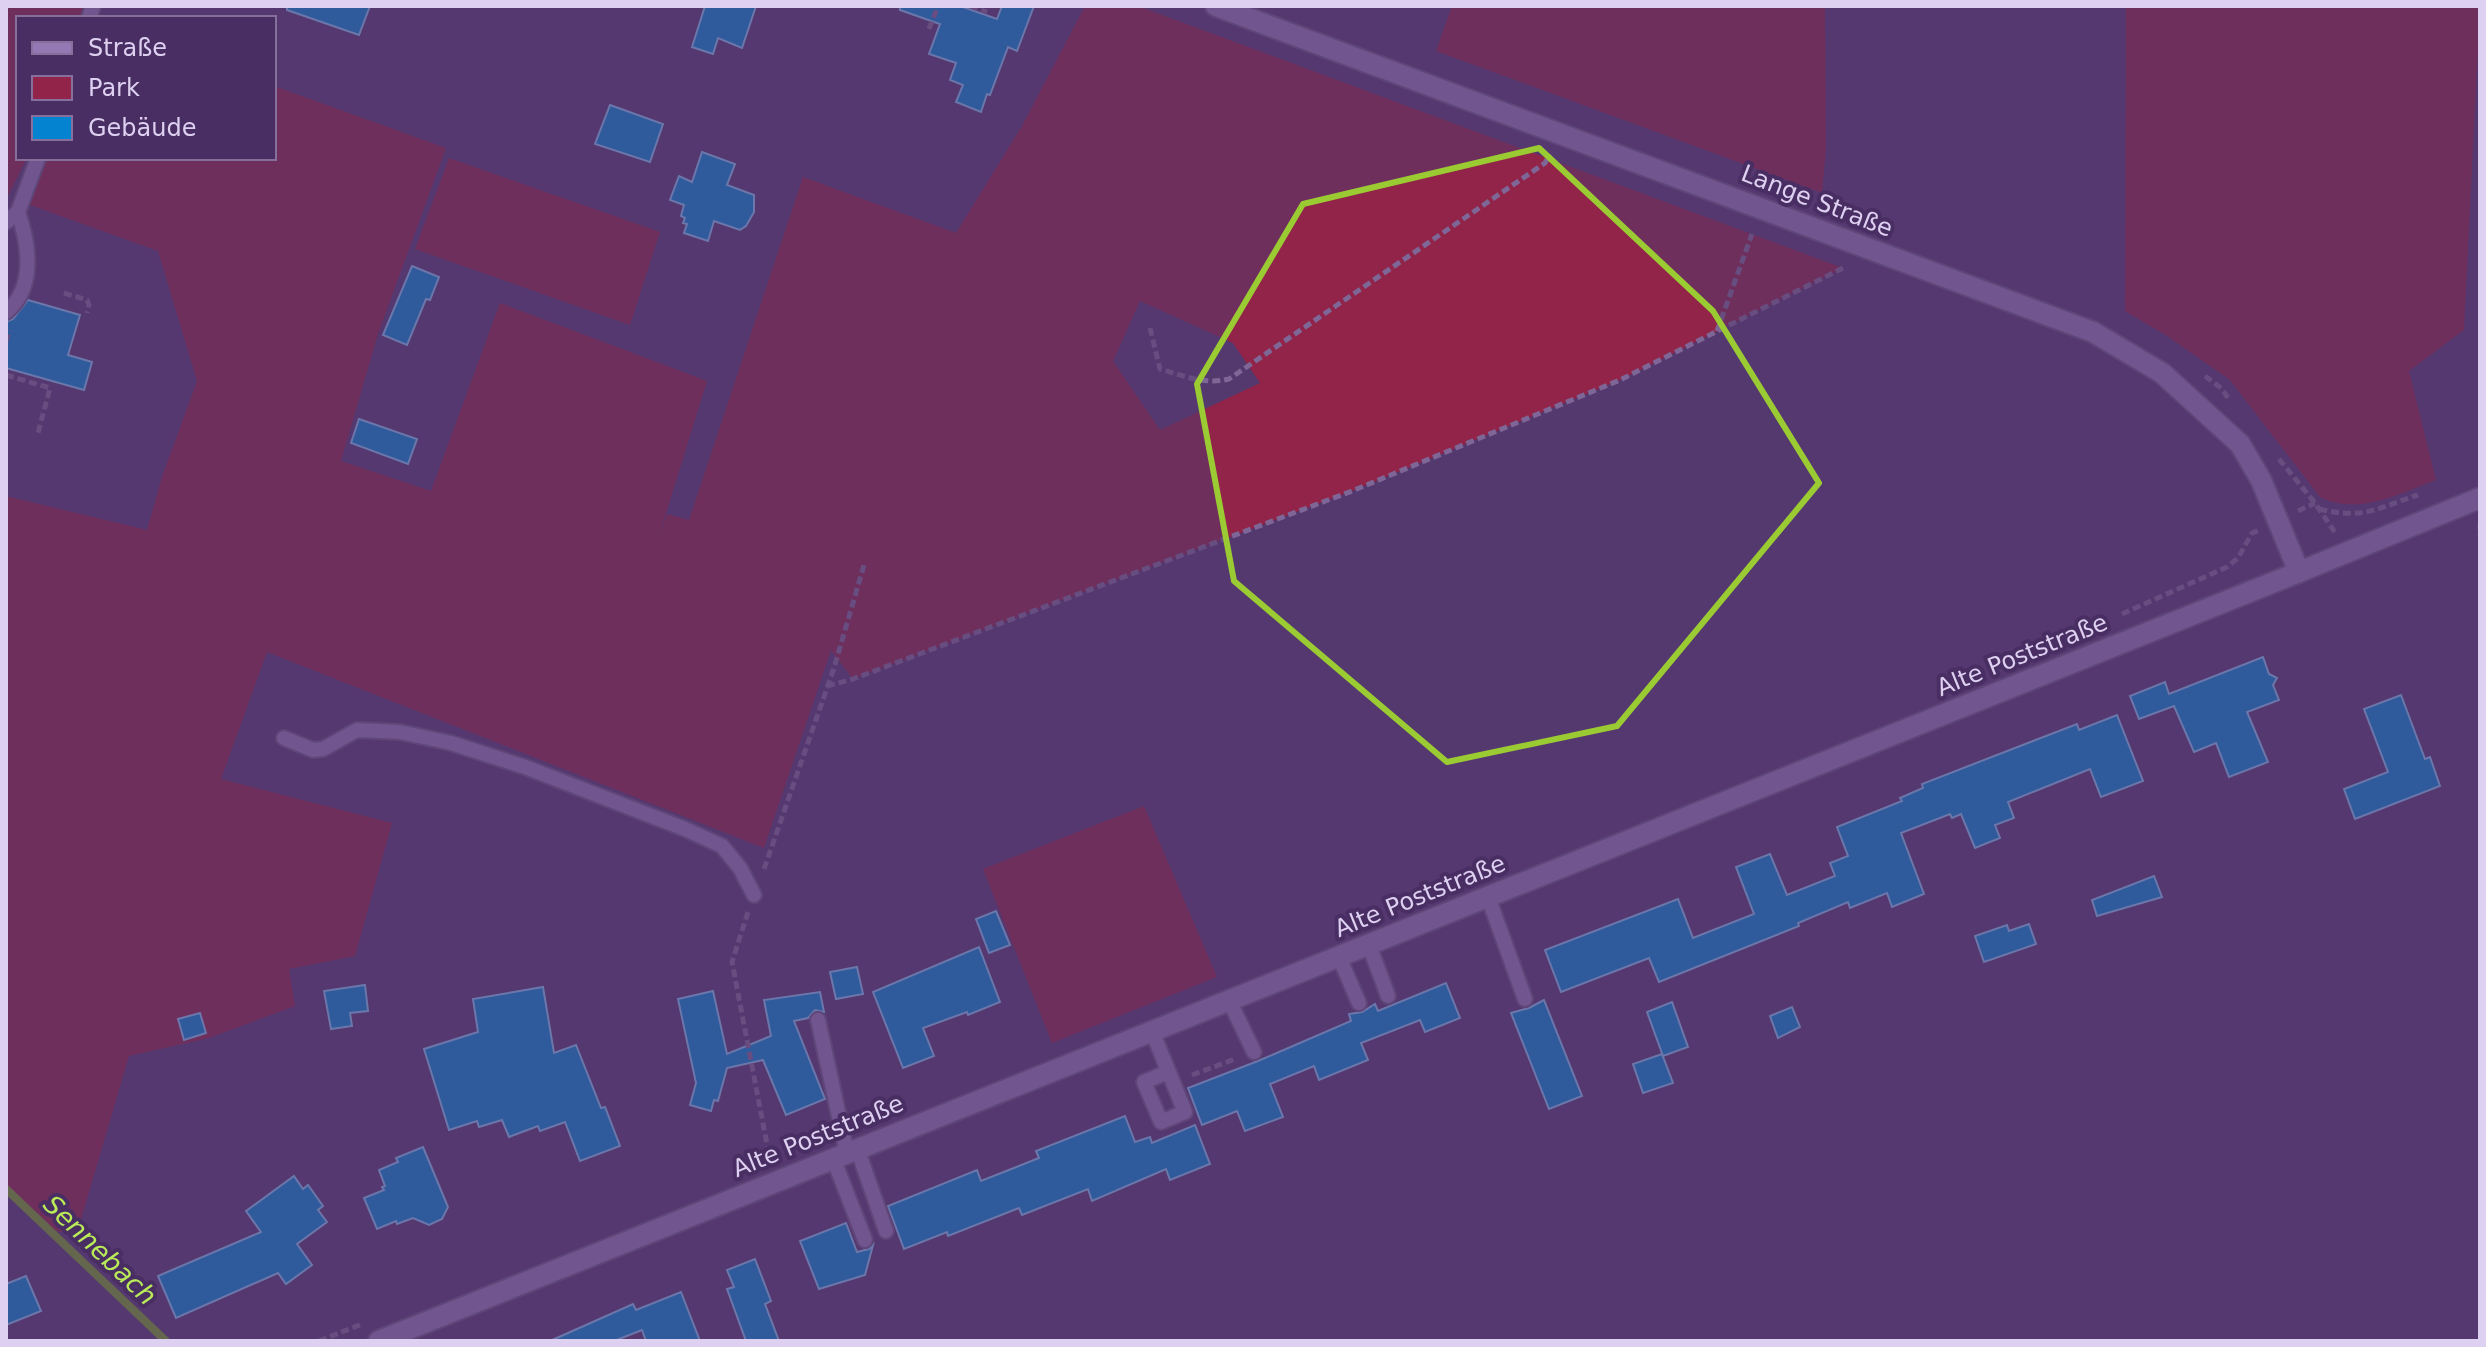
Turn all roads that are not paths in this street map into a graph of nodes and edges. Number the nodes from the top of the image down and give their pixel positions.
1 (1216, 6) edge
2 (37, 160) edge
3 (18, 212) junction
4 (6, 222) edge
5 (6, 312) edge
6 (2480, 498) edge
7 (2299, 572) junction
8 (284, 738) dead end
9 (754, 895) road end
10 (1488, 897) junction
11 (1369, 945) junction
12 (1339, 957) junction
13 (1388, 996) dead end
14 (1525, 999) dead end
15 (1229, 1000) junction
16 (1359, 1003) dead end
17 (818, 1020) dead end
18 (1152, 1031) junction
19 (1254, 1052) road end
20 (1170, 1077) road end
21 (846, 1153) junction
22 (886, 1231) dead end
23 (865, 1240) dead end
24 (379, 1341) edge

1 - 7 street, Lange Straße
2 - 3 lane
3 - 4 lane
3 - 5 lane
6 - 7 street, Alte Poststraße
7 - 10 street, Alte Poststraße
8 - 9 lane
10 - 11 street, Alte Poststraße
10 - 14 lane
11 - 12 street, Alte Poststraße
11 - 13 lane
12 - 15 street, Alte Poststraße
12 - 16 lane
15 - 18 street, Alte Poststraße
15 - 19 lane
17 - 21 lane
18 - 20 lane
18 - 21 street, Alte Poststraße
21 - 22 lane
21 - 23 lane
21 - 24 street, Alte Poststraße

